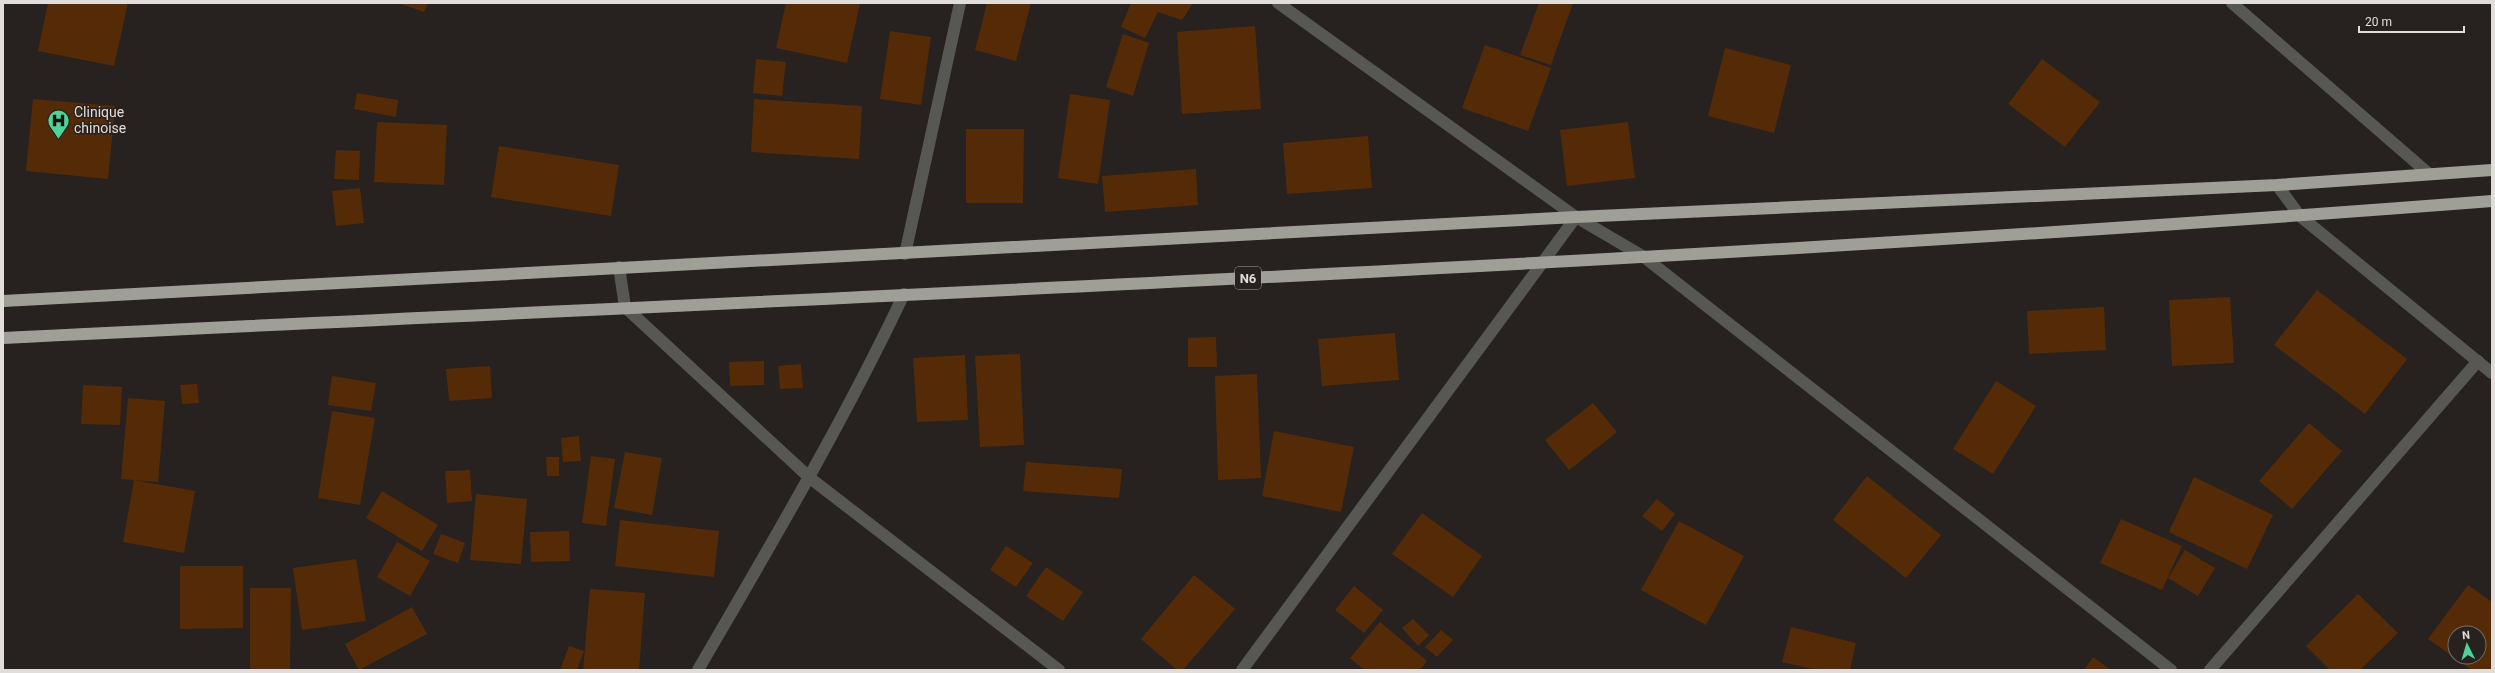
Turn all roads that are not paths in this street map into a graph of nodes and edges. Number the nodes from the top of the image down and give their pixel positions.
1 (960, 3) edge
2 (1278, 3) edge
3 (2232, 3) edge
4 (2492, 170) edge
5 (2428, 173) junction
6 (2277, 185) junction
7 (2492, 201) edge
8 (2300, 216) junction
9 (1576, 217) junction
10 (905, 254) junction
11 (1644, 257) junction
12 (1544, 264) junction
13 (620, 267) junction
14 (904, 294) junction
15 (3, 301) edge
16 (625, 308) junction
17 (3, 338) edge
18 (2478, 361) junction
19 (2492, 373) edge
20 (810, 478) junction
21 (698, 670) edge
22 (1059, 670) edge
23 (1242, 670) edge
24 (2171, 670) edge
25 (2210, 670) edge

1 - 10 street
2 - 9 street
3 - 5 street
4 - 5 highway
5 - 6 highway
6 - 8 street
6 - 9 highway
7 - 8 highway, N6
8 - 11 highway, N6
8 - 18 street
9 - 10 highway
9 - 11 street
9 - 12 street
10 - 13 highway
11 - 12 highway, N6
11 - 24 street
12 - 14 highway, N6
12 - 23 street
13 - 15 highway
13 - 16 street
14 - 16 highway, N6
14 - 20 street
16 - 17 highway, N6
16 - 20 street
18 - 19 street
18 - 25 street
20 - 21 street
20 - 22 street

